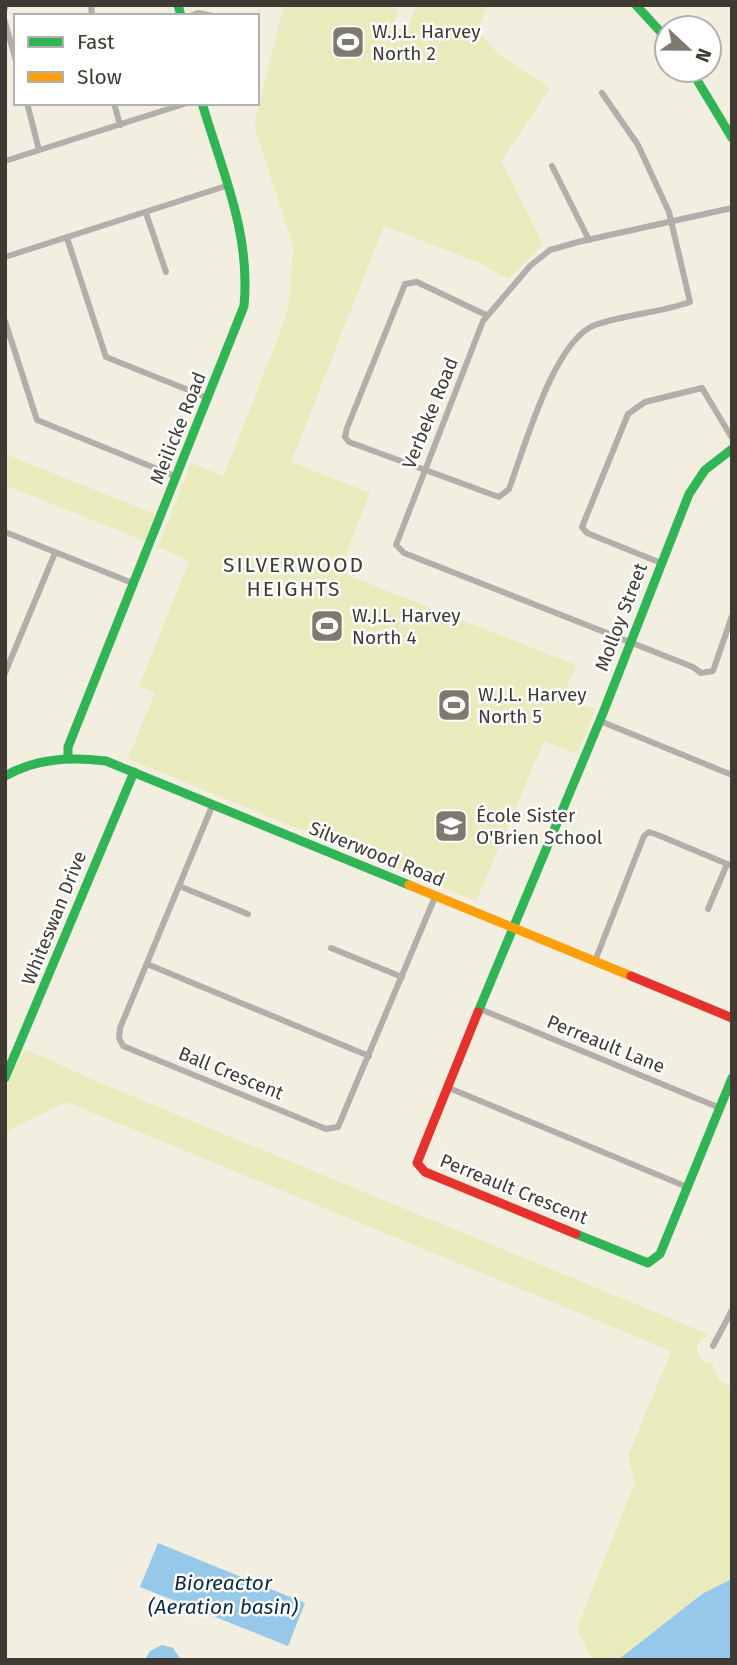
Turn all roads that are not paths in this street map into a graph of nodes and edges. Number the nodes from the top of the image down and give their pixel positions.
1 (636, 5) edge
2 (5, 22) edge
3 (653, 24) edge
4 (14, 54) edge
5 (701, 84) edge
6 (602, 93) dead end
7 (28, 105) edge
8 (115, 105) edge
9 (181, 105) edge
10 (203, 105) edge
11 (728, 123) edge
12 (120, 125) junction
13 (732, 138) edge
14 (39, 150) junction
15 (5, 161) edge
16 (552, 166) dead end
17 (229, 186) junction
18 (732, 208) edge
19 (146, 213) junction
20 (671, 221) junction
21 (67, 238) junction
22 (589, 240) junction
23 (5, 257) edge
24 (166, 272) dead end
25 (486, 315) junction
26 (5, 321) edge
27 (208, 398) junction
28 (732, 438) edge
29 (732, 449) edge
30 (424, 470) junction
31 (177, 477) junction
32 (5, 532) edge
33 (55, 553) junction
34 (661, 563) junction
35 (135, 584) junction
36 (732, 616) edge
37 (630, 642) junction
38 (5, 673) edge
39 (600, 721) junction
40 (68, 758) junction
41 (134, 772) junction
42 (732, 775) edge
43 (5, 776) edge
44 (213, 804) junction
45 (729, 865) edge
46 (179, 886) junction
47 (435, 897) junction
48 (708, 909) dead end
49 (248, 914) dead end
50 (514, 928) junction
51 (331, 947) dead end
52 (595, 961) junction
53 (147, 964) junction
54 (402, 977) junction
55 (480, 1009) junction
56 (732, 1018) edge
57 (369, 1056) junction
58 (5, 1078) edge
59 (732, 1078) edge
60 (449, 1088) junction
61 (720, 1108) junction
62 (687, 1187) junction
63 (732, 1310) edge
64 (713, 1346) dead end

1 - 3 street
2 - 4 street
5 - 11 street
6 - 20 street
7 - 14 street
8 - 12 street
9 - 12 street
10 - 17 street, Meilicke Road
11 - 13 street
12 - 14 street
14 - 15 street
16 - 22 street
17 - 19 street
17 - 27 street, Meilicke Road
18 - 20 street, Verbeke Road
19 - 21 street
19 - 24 street
20 - 22 street, Verbeke Road
20 - 30 street
21 - 23 street
21 - 27 street
22 - 25 street, Verbeke Road
25 - 30 street, Verbeke Road
25 - 30 street
26 - 31 street
27 - 31 street, Meilicke Road
28 - 34 street
29 - 34 street, Molloy Street
30 - 37 street, Verbeke Road
31 - 35 street, Meilicke Road
32 - 33 street
33 - 35 street
33 - 38 street
34 - 37 street, Molloy Street
35 - 40 street, Meilicke Road
36 - 37 street
37 - 39 street, Molloy Street
39 - 42 street
39 - 50 street, Molloy Street
40 - 41 street, Silverwood Road
40 - 43 street, Silverwood Road
41 - 44 street, Silverwood Road
41 - 58 street, Whiteswan Drive
44 - 46 street, Ball Crescent
44 - 47 street, Silverwood Road
45 - 48 street
45 - 52 street
46 - 49 street
46 - 53 street, Ball Crescent
47 - 50 street, Silverwood Road
47 - 54 street, Ball Crescent
50 - 52 street, Silverwood Road
50 - 55 street, Perreault Crescent
51 - 54 street
52 - 56 street, Silverwood Road
53 - 57 street
53 - 57 street, Ball Crescent
54 - 57 street, Ball Crescent
55 - 60 street, Perreault Crescent
55 - 61 street, Perreault Lane
59 - 61 street, Perreault Crescent
60 - 62 street
60 - 62 street, Perreault Crescent
61 - 62 street, Perreault Crescent
63 - 64 street

